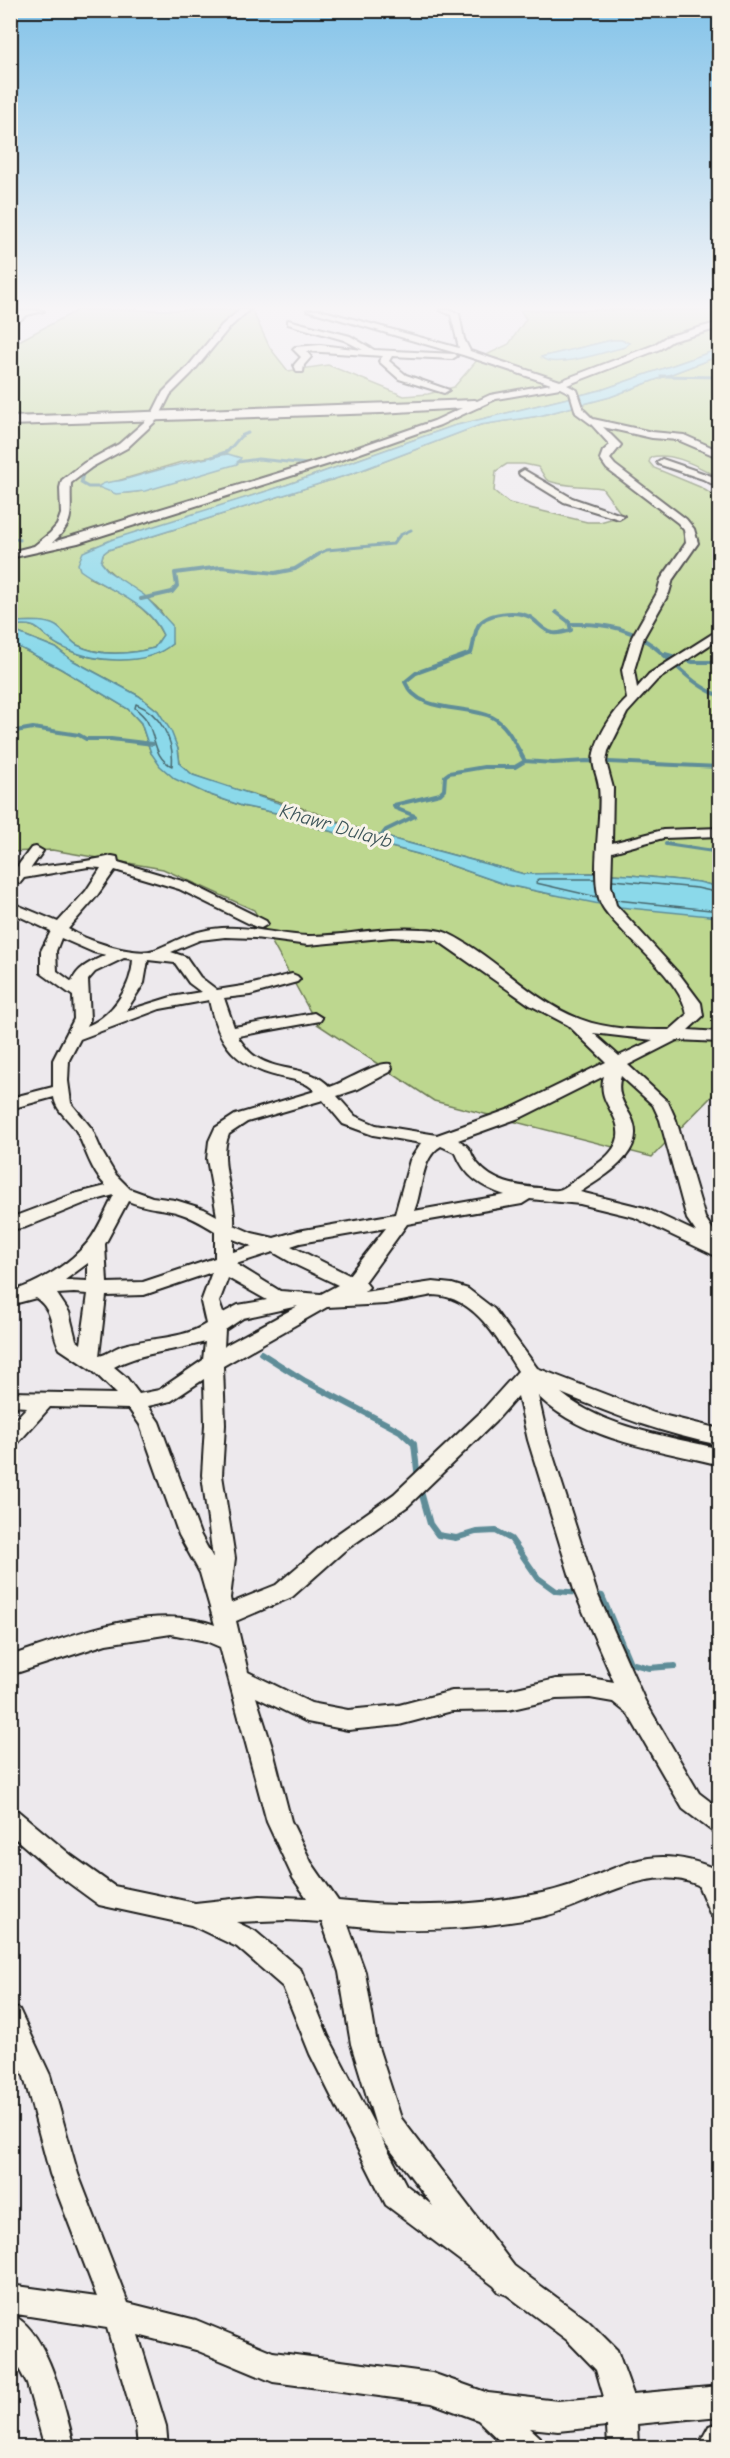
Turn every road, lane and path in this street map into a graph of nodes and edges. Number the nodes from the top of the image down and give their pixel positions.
1 (146, 425) edge
2 (432, 425) edge
3 (594, 425) edge
4 (606, 425) edge
5 (720, 455) edge
6 (662, 462) dead end
7 (524, 473) dead end
8 (720, 485) edge
9 (619, 516) dead end
10 (32, 551) junction
11 (10, 555) edge
12 (720, 632) edge
13 (633, 699) junction
14 (720, 832) edge
15 (603, 850) junction
16 (36, 851) dead end
17 (112, 862) junction
18 (13, 879) edge
19 (10, 906) edge
20 (261, 924) dead end
21 (58, 929) junction
22 (122, 953) junction
23 (147, 955) junction
24 (292, 980) dead end
25 (79, 993) junction
26 (216, 996) junction
27 (564, 1017) junction
28 (314, 1018) dead end
29 (105, 1024) junction
30 (228, 1033) junction
31 (673, 1036) junction
32 (71, 1037) junction
33 (720, 1037) edge
34 (617, 1062) junction
35 (384, 1068) dead end
36 (61, 1090) junction
37 (326, 1094) junction
38 (10, 1104) edge
39 (439, 1140) junction
40 (121, 1191) junction
41 (541, 1195) junction
42 (561, 1197) junction
43 (402, 1218) junction
44 (10, 1224) edge
45 (225, 1228) junction
46 (96, 1244) junction
47 (275, 1245) junction
48 (718, 1250) edge
49 (225, 1262) junction
50 (352, 1282) junction
51 (98, 1289) junction
52 (38, 1290) junction
53 (387, 1297) junction
54 (10, 1299) edge
55 (322, 1301) junction
56 (215, 1328) junction
57 (94, 1362) junction
58 (213, 1362) junction
59 (529, 1372) junction
60 (10, 1399) edge
61 (45, 1400) junction
62 (134, 1402) junction
63 (720, 1437) edge
64 (10, 1439) edge
65 (720, 1457) edge
66 (222, 1609) junction
67 (231, 1642) junction
68 (10, 1666) edge
69 (238, 1678) junction
70 (636, 1707) junction
71 (10, 1820) edge
72 (720, 1823) edge
73 (713, 1880) edge
74 (720, 1908) edge
75 (331, 1911) junction
76 (194, 1914) junction
77 (10, 2018) edge
78 (509, 2282) junction
79 (10, 2299) edge
80 (118, 2314) junction
81 (10, 2328) edge
82 (720, 2401) edge
83 (488, 2408) junction
84 (622, 2411) junction
85 (720, 2437) edge
86 (60, 2448) edge
87 (153, 2448) edge
88 (528, 2448) edge
89 (623, 2448) edge
90 (712, 2448) edge

1 - 10 street
2 - 10 street
3 - 13 street
4 - 5 street
6 - 8 street
7 - 9 street
10 - 11 street
12 - 13 street
13 - 15 street
14 - 15 street
15 - 31 street
16 - 18 street
17 - 18 street
17 - 20 street
17 - 21 street
19 - 21 street
21 - 22 street
21 - 25 street
22 - 23 street
22 - 25 street
23 - 26 street
23 - 27 street
23 - 29 street
24 - 26 street
25 - 32 street
26 - 29 street
26 - 30 street
27 - 31 street
27 - 34 street
28 - 30 street
29 - 32 street
30 - 37 street
31 - 33 street
31 - 34 street
32 - 36 street
34 - 39 street
34 - 42 street
34 - 48 street
35 - 37 street
36 - 38 street
36 - 40 street
37 - 39 street
37 - 45 street
39 - 41 street
39 - 43 street
40 - 44 street
40 - 45 street
40 - 46 street
41 - 42 street
41 - 43 street
42 - 48 street
43 - 47 street
43 - 50 street
45 - 47 street
45 - 49 street
46 - 51 street
46 - 52 street
47 - 49 street
47 - 50 street
49 - 51 street
49 - 55 street
49 - 56 street
50 - 53 street
50 - 55 street
51 - 52 street
51 - 57 street
52 - 54 street
52 - 57 street
53 - 55 street
53 - 59 street
55 - 56 street
55 - 58 street
56 - 57 street
56 - 58 street
57 - 62 street
58 - 62 street
58 - 66 street
59 - 63 street
59 - 65 street
59 - 66 street
59 - 70 street
60 - 61 street
61 - 62 street
61 - 64 street
62 - 66 street
66 - 67 street
67 - 68 street
67 - 69 street
69 - 70 street
69 - 75 street
70 - 72 street
71 - 76 street
73 - 74 street
73 - 75 street
75 - 76 street
75 - 78 street
76 - 78 street
77 - 80 street
78 - 84 street
79 - 80 street
80 - 83 street
80 - 87 street
81 - 86 street
82 - 84 street
83 - 84 street
83 - 88 street
84 - 89 street
85 - 90 street

